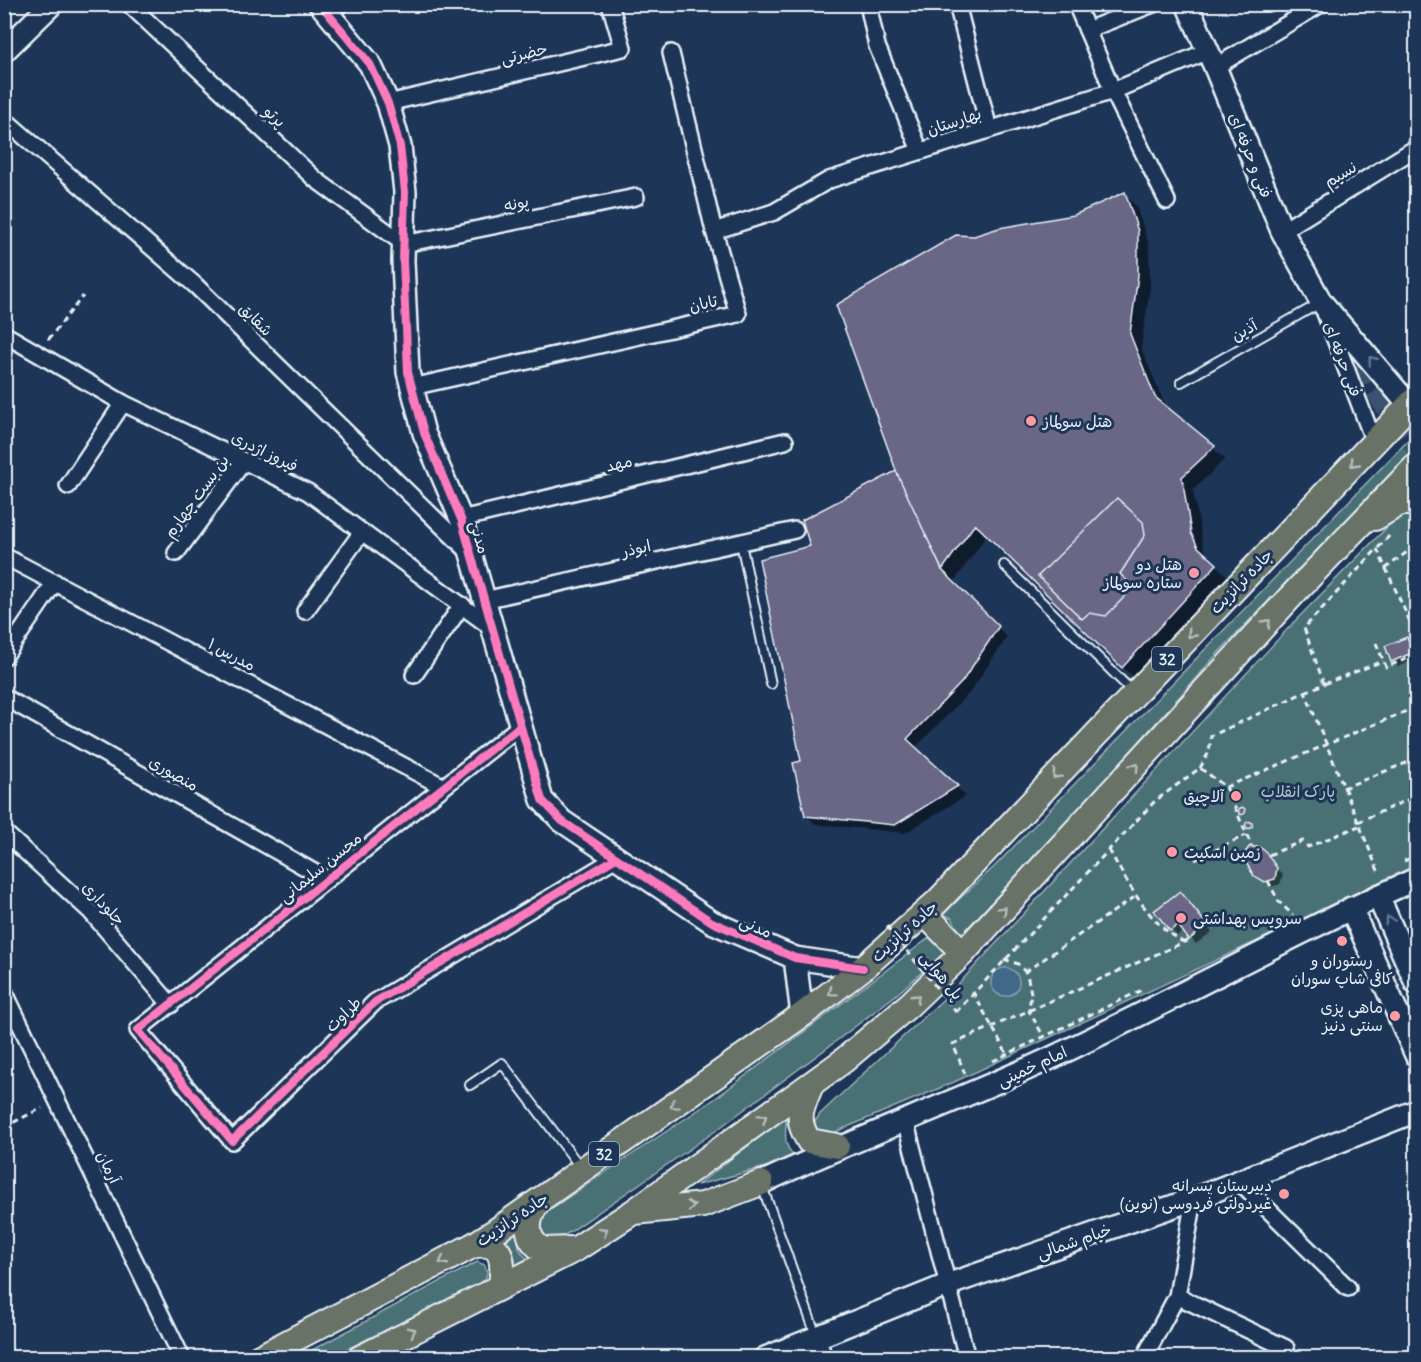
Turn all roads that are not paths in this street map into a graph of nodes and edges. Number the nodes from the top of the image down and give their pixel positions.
1 (52, 4) edge
2 (129, 4) edge
3 (610, 4) edge
4 (868, 4) edge
5 (957, 4) edge
6 (1076, 4) edge
7 (1153, 4) edge
8 (1186, 4) edge
9 (1321, 4) edge
10 (328, 6) edge
11 (1087, 30) junction
12 (4, 51) edge
13 (671, 53) dead end
14 (1211, 59) junction
15 (1113, 91) junction
16 (388, 103) junction
17 (4, 119) edge
18 (989, 129) junction
19 (1416, 148) edge
20 (920, 151) junction
21 (636, 197) dead end
22 (1167, 201) dead end
23 (714, 231) junction
24 (1281, 231) junction
25 (404, 244) junction
26 (1321, 302) junction
27 (4, 334) edge
28 (1181, 382) dead end
29 (412, 387) junction
30 (1413, 401) edge
31 (123, 403) junction
32 (785, 441) dead end
33 (1374, 442) junction
34 (244, 461) junction
35 (1416, 466) edge
36 (68, 486) dead end
37 (1416, 503) edge
38 (461, 519) junction
39 (1355, 529) junction
40 (795, 530) dead end
41 (362, 532) junction
42 (741, 543) junction
43 (176, 553) dead end
44 (471, 554) junction
45 (4, 556) edge
46 (1004, 565) dead end
47 (55, 582) junction
48 (484, 600) junction
49 (462, 605) junction
50 (304, 611) dead end
51 (492, 628) junction
52 (4, 657) edge
53 (414, 675) dead end
54 (771, 684) dead end
55 (1134, 693) junction
56 (4, 697) edge
57 (520, 726) junction
58 (442, 786) junction
59 (5, 833) edge
60 (616, 858) junction
61 (326, 879) junction
62 (1416, 879) edge
63 (1373, 887) junction
64 (1351, 908) junction
65 (925, 914) junction
66 (963, 953) junction
67 (795, 958) junction
68 (863, 968) junction
69 (1416, 982) edge
70 (4, 991) edge
71 (171, 1005) junction
72 (802, 1015) junction
73 (138, 1030) joint
74 (1416, 1055) edge
75 (470, 1085) dead end
76 (811, 1085) junction
77 (1416, 1112) edge
78 (904, 1120) junction
79 (837, 1146) junction
80 (582, 1170) junction
81 (1239, 1181) junction
82 (761, 1183) junction
83 (1194, 1199) junction
84 (539, 1201) junction
85 (633, 1212) junction
86 (472, 1246) junction
87 (576, 1249) junction
88 (947, 1285) junction
89 (501, 1286) junction
90 (1348, 1288) dead end
91 (1177, 1296) junction
92 (817, 1336) junction
93 (1286, 1348) dead end
94 (182, 1358) edge
95 (258, 1358) edge
96 (360, 1358) edge
97 (765, 1358) edge
98 (824, 1358) edge
99 (967, 1358) edge
100 (1144, 1358) edge

1 - 12 street
2 - 25 street, پرتو
3 - 16 street, حضرتی
4 - 20 street
5 - 18 street
6 - 11 street
7 - 11 street
8 - 14 street, فنی و حرفه ای
9 - 14 street, بهارستان
10 - 16 street, مدنی
11 - 15 street
13 - 23 street, تابان
14 - 15 street, بهارستان
14 - 24 street, فنی و حرفه ای
15 - 18 street, بهارستان
15 - 22 street
16 - 25 street, مدنی
17 - 44 street, شقایق
18 - 20 street, بهارستان
19 - 24 street, نسيم
20 - 23 street, بهارستان
21 - 25 street, پونه
23 - 29 street, تابان
24 - 26 street, فنی و حرفه ای
25 - 29 street, مدنی
26 - 28 lane, آذین
30 -> 26 street, فنی حرفه ای
26 - 33 street, فنی حرفه ای
27 - 31 street, فیروز اژدری
29 - 38 street, مدنی
30 - 33 main road, جاده ترانزیت / 32
31 - 34 street, فیروز اژدری
31 - 36 street
32 - 38 street, مهد
33 -> 55 main road, جاده ترانزیت / 32
34 - 41 street, فیروز اژدری
34 - 43 street, بن بست چهارم
35 - 39 main road
37 - 39 main road
38 - 44 street, مدنی
66 -> 39 main road
40 - 42 street, ابوذر
41 - 49 street, فیروز اژدری
41 - 50 street
42 - 48 street, ابوذر
42 - 54 lane
44 - 48 street, مدنی
45 - 47 street, مدرس ۱
46 - 55 lane
47 - 52 street
47 - 58 street, مدرس ۱
48 - 51 street, مدنی
49 - 51 street, فیروز اژدری
49 - 53 street
51 - 57 street, مدنی
55 -> 65 main road, جاده ترانزیت / 32
56 - 61 street, منصوری
57 - 58 street, محسن سلیمانی
57 - 60 street, مدنی
58 - 61 street, محسن سلیمانی
59 - 71 street, جلوداری
60 - 67 street, مدنی
60 - 73 street, طراوت
61 - 71 street, محسن سلیمانی
62 - 63 street, امام خمینی
63 - 64 street, امام خمینی
69 -> 63 street
64 - 74 street
64 - 78 street, امام خمینی
65 - 66 main road
65 - 68 main road, جاده ترانزیت / 32
76 -> 66 main road
67 - 68 street, مدنی
67 - 72 street
68 -> 72 main road, جاده ترانزیت / 32
70 - 94 street, آرمان
71 - 73 street, محسن سلیمانی
72 -> 80 main road, جاده ترانزیت / 32
75 - 80 lane
76 - 79 main road
85 -> 76 main road
77 - 81 street, خیام شمالی
78 - 79 street, امام خمینی
78 - 88 street
79 - 82 street, امام خمینی
80 - 84 main road, جاده ترانزیت / 32
81 - 83 street, خیام شمالی
81 - 90 street
85 -> 82 main road, امام خمینی
82 - 92 lane
83 - 88 street, خیام شمالی
83 - 91 street
84 - 86 main road, جاده ترانزیت / 32
84 - 87 main road
87 -> 85 main road
86 - 89 main road
86 -> 95 main road, جاده ترانزیت / 32
87 - 89 main road
88 - 92 street, خیام شمالی
88 - 99 street
96 -> 89 main road
91 - 93 street
91 - 100 street
92 - 97 street, خیام شمالی
92 - 98 street

